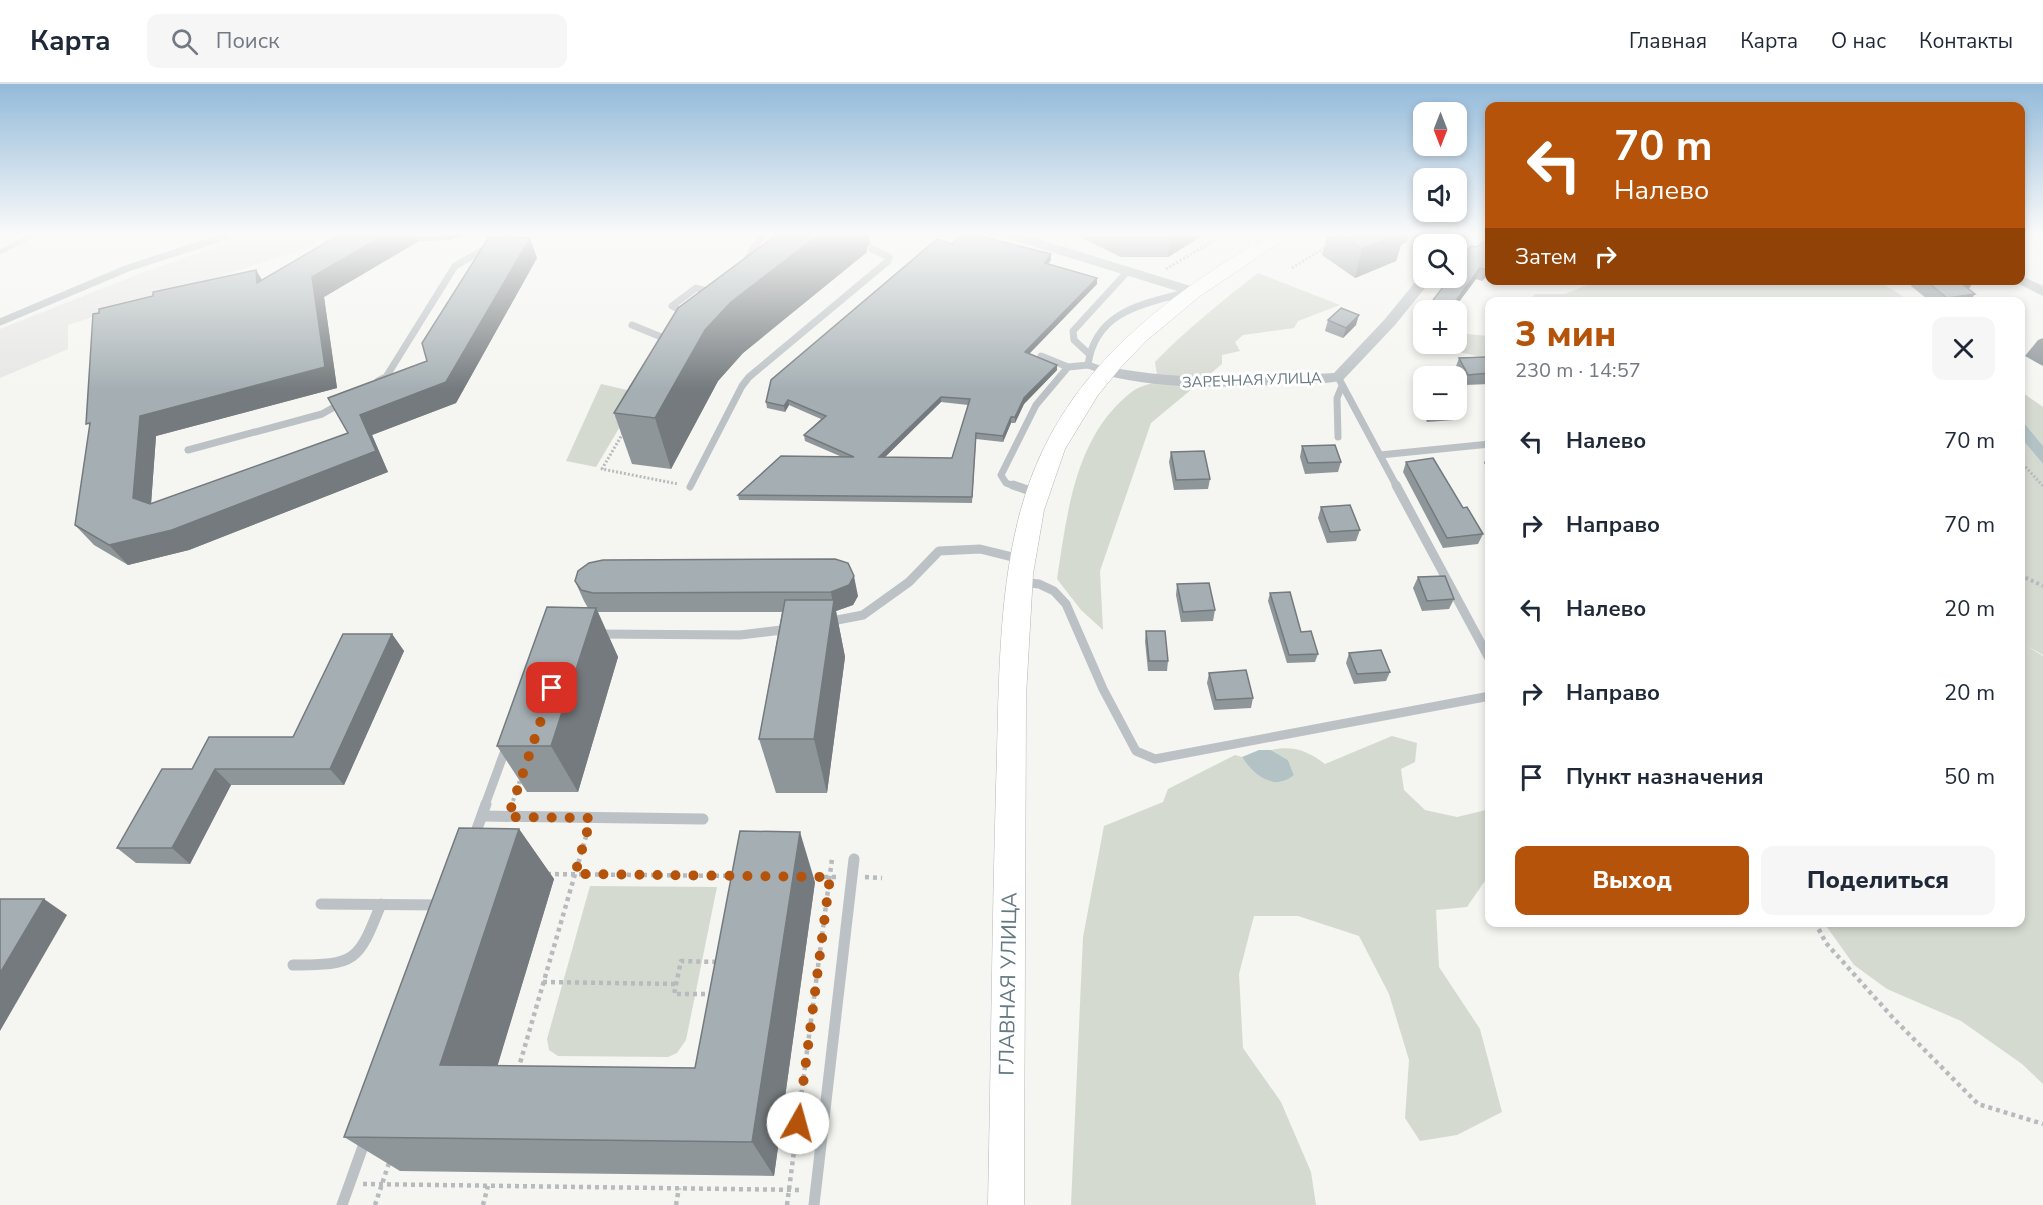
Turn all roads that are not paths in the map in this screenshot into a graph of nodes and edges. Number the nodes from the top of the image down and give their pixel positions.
1 (87, 285) edge
2 (443, 285) edge
3 (860, 285) edge
4 (1115, 285) edge
5 (1172, 285) edge
6 (1201, 285) edge
7 (1418, 288) edge
8 (1192, 291) junction
9 (723, 297) edge
10 (695, 318) edge
11 (0, 322) edge
12 (632, 324) dead end
13 (677, 341) edge
14 (1088, 353) junction
15 (1041, 357) edge
16 (1068, 367) junction
17 (1097, 368) junction
18 (1340, 382) junction
19 (368, 387) edge
20 (350, 398) edge
21 (1338, 437) dead end
22 (1485, 444) edge
23 (188, 450) dead end
24 (1380, 455) junction
25 (690, 487) road end
26 (1036, 493) junction
27 (1021, 559) junction
28 (1018, 582) junction
29 (813, 626) edge
30 (803, 627) edge
31 (586, 634) edge
32 (1485, 651) edge
33 (1485, 697) edge
34 (513, 731) edge
35 (482, 816) junction
36 (703, 819) dead end
37 (470, 850) edge
38 (854, 859) dead end
39 (321, 904) dead end
40 (381, 904) junction
41 (450, 905) edge
42 (293, 965) dead end
43 (370, 1128) edge
44 (342, 1205) edge
45 (814, 1205) edge
46 (1006, 1205) edge

1 - 11 lane
2 - 19 lane
3 - 25 lane
4 - 14 lane
5 - 8 street
6 - 8 main road, ГЛАВНАЯ УЛИЦА
7 - 18 street, ЗАРЕЧНАЯ УЛИЦА
8 - 14 lane
8 - 17 main road, ГЛАВНАЯ УЛИЦА
9 - 10 lane
12 - 13 lane
14 - 17 lane
15 - 16 lane
16 - 17 lane
16 - 26 lane
17 - 18 street, ЗАРЕЧНАЯ УЛИЦА
17 - 26 main road, ГЛАВНАЯ УЛИЦА
18 - 21 lane
18 - 24 lane
20 - 23 lane
22 - 24 lane
24 - 32 lane
26 - 27 main road, ГЛАВНАЯ УЛИЦА
27 - 28 main road, ГЛАВНАЯ УЛИЦА
27 - 29 lane
28 - 33 lane
28 - 46 main road, ГЛАВНАЯ УЛИЦА
30 - 31 lane
34 - 35 lane
35 - 36 lane
35 - 37 lane
38 - 45 lane
39 - 40 lane
40 - 41 lane
40 - 42 lane
43 - 44 lane

